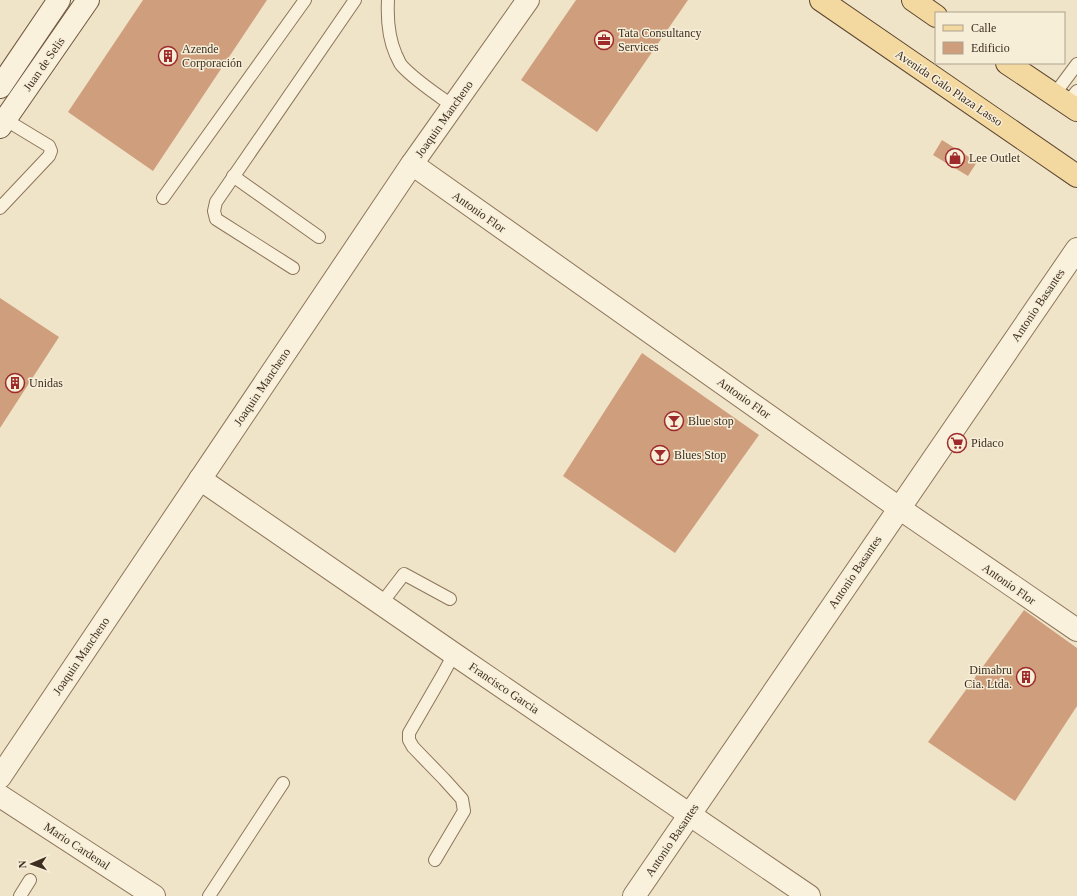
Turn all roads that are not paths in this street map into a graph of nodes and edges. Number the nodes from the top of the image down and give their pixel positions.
1 (59, 0) edge
2 (88, 0) edge
3 (305, 0) edge
4 (355, 0) edge
5 (388, 0) edge
6 (528, 0) edge
7 (821, 0) edge
8 (913, 0) edge
9 (935, 15) edge
10 (1009, 64) edge
11 (1077, 64) edge
12 (0, 87) edge
13 (1069, 100) edge
14 (453, 106) junction
15 (3, 123) edge
16 (412, 164) junction
17 (234, 176) junction
18 (1077, 176) edge
19 (163, 198) dead end
20 (0, 208) edge
21 (319, 237) dead end
22 (1077, 249) edge
23 (293, 268) dead end
24 (200, 479) junction
25 (899, 508) junction
26 (450, 600) dead end
27 (381, 604) junction
28 (1077, 630) edge
29 (454, 654) junction
30 (0, 777) edge
31 (283, 783) dead end
32 (0, 796) edge
33 (690, 814) junction
34 (434, 860) dead end
35 (30, 880) dead end
36 (141, 893) edge
37 (20, 896) edge
38 (208, 896) edge
39 (634, 896) edge
40 (809, 896) edge

1 - 12 street, Juan de Selis
2 - 15 street, Juan de Selis
3 - 19 lane
4 - 17 lane
5 - 14 lane
6 - 14 street, Joaquin Mancheno
7 - 18 main road, Avenida Galo Plaza Lasso
8 - 9 main road
10 - 13 main road
11 - 13 lane
14 - 16 street, Joaquin Mancheno
15 - 20 lane
16 - 24 street, Joaquin Mancheno
16 - 25 street, Antonio Flor
17 - 21 lane
17 - 23 lane
22 - 25 street, Antonio Basantes
24 - 27 street, Francisco Garcia
24 - 30 street, Joaquin Mancheno
25 - 28 street, Antonio Flor
25 - 33 street, Antonio Basantes
26 - 27 lane
27 - 29 street, Francisco Garcia
29 - 33 street, Francisco Garcia
29 - 34 lane
31 - 38 lane
32 - 36 street, Mario Cardenal
33 - 39 street, Antonio Basantes
33 - 40 street, Francisco Garcia
35 - 37 lane

